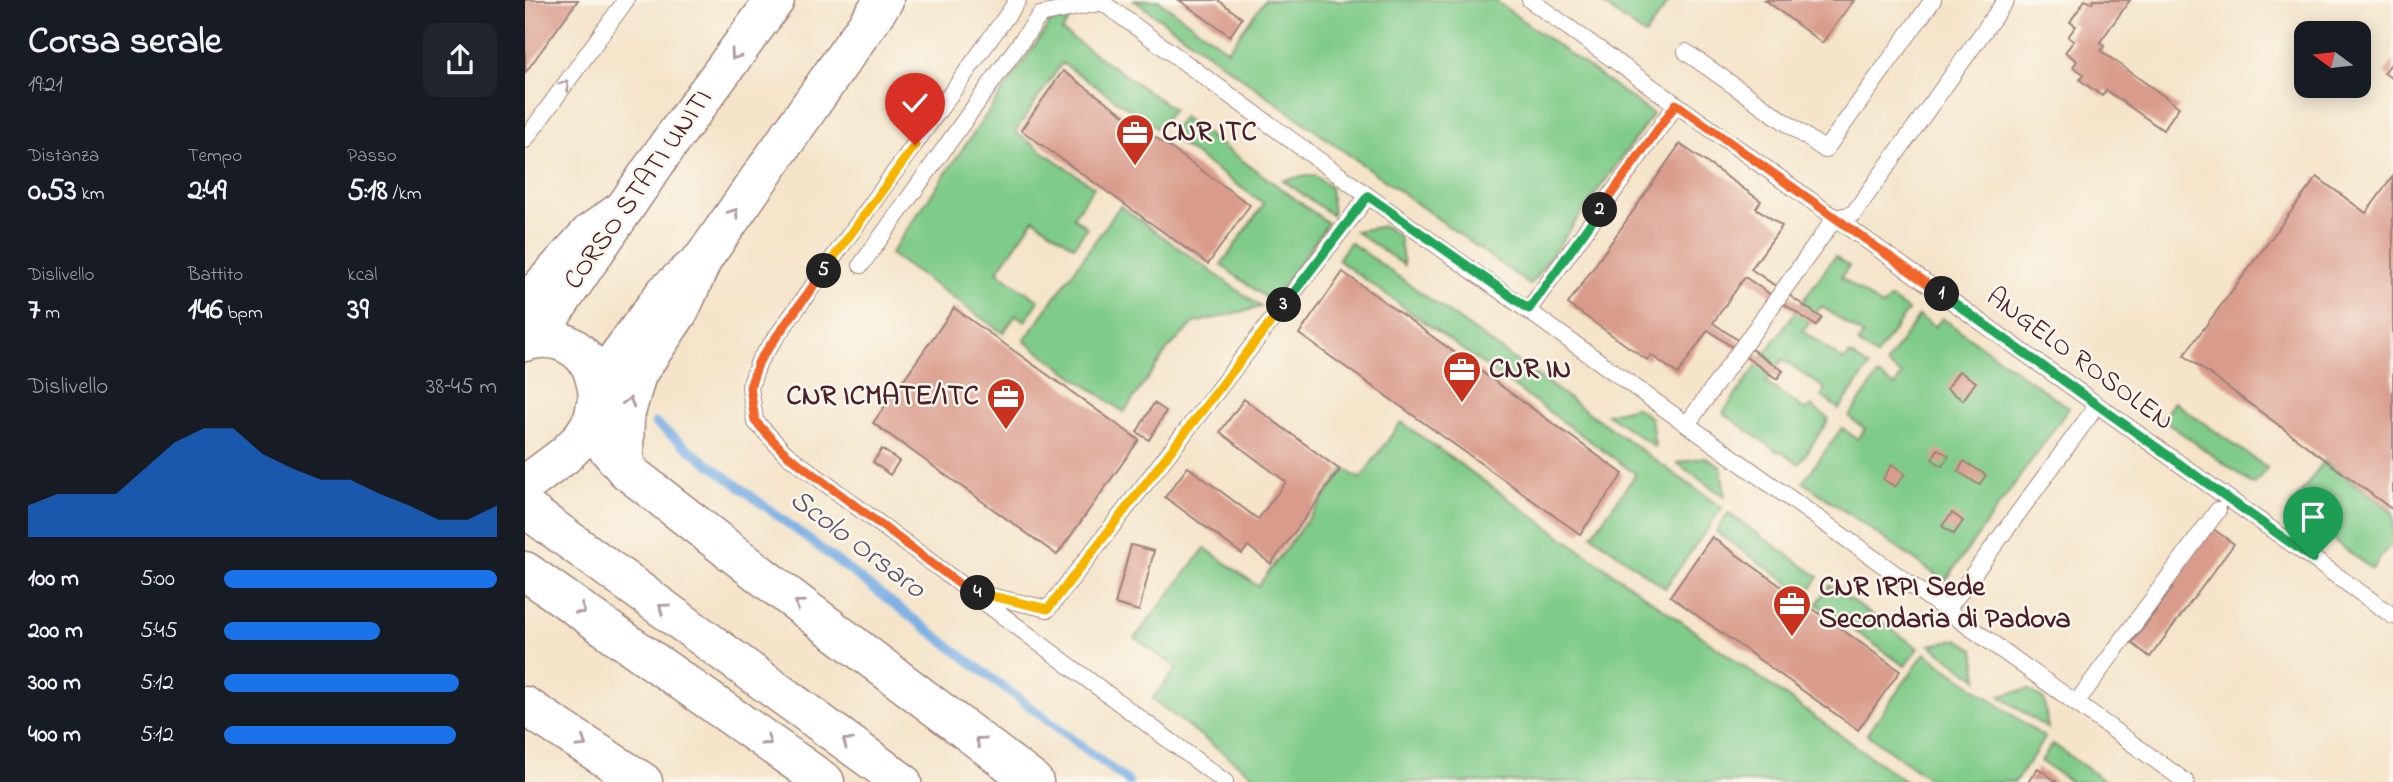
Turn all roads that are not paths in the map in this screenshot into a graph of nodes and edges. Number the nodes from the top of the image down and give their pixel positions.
1 (626, 0) edge
2 (775, 0) edge
3 (884, 0) edge
4 (1018, 0) edge
5 (1530, 0) edge
6 (1933, 0) edge
7 (2006, 0) edge
8 (1101, 1) edge
9 (1686, 52) dead end
10 (1676, 104) junction
11 (525, 140) edge
12 (1368, 196) junction
13 (1835, 218) junction
14 (703, 259) junction
15 (861, 265) dead end
16 (1529, 309) junction
17 (529, 329) edge
18 (596, 407) junction
19 (2090, 415) dead end
20 (1688, 423) junction
21 (626, 470) junction
22 (532, 500) edge
23 (2218, 510) dead end
24 (525, 571) edge
25 (970, 592) junction
26 (1947, 610) junction
27 (2393, 616) edge
28 (2076, 703) junction
29 (525, 706) edge
30 (643, 782) edge
31 (825, 782) edge
32 (902, 782) edge
33 (1034, 782) edge
34 (1225, 782) edge
35 (2186, 782) edge

11 -> 1 lane
2 -> 17 main road, CORSO STATI UNITI
14 -> 3 main road
4 - 25 lane
5 - 10 lane, ANGELO ROSOLEN
6 - 9 lane
7 - 13 lane
8 - 12 lane
8 - 15 lane
10 - 13 lane, ANGELO ROSOLEN
10 - 16 lane
12 - 16 lane
12 - 25 lane
13 - 20 lane
13 - 27 lane, ANGELO ROSOLEN
14 - 18 main road
21 -> 14 main road
16 - 20 lane
17 - 18 main road
18 - 21 main road
18 - 22 main road
19 - 26 lane
20 - 26 lane
33 -> 21 main road
32 -> 22 main road
23 - 28 lane
24 -> 31 main road
25 - 34 lane
26 - 28 lane
28 - 35 lane
29 -> 30 main road

